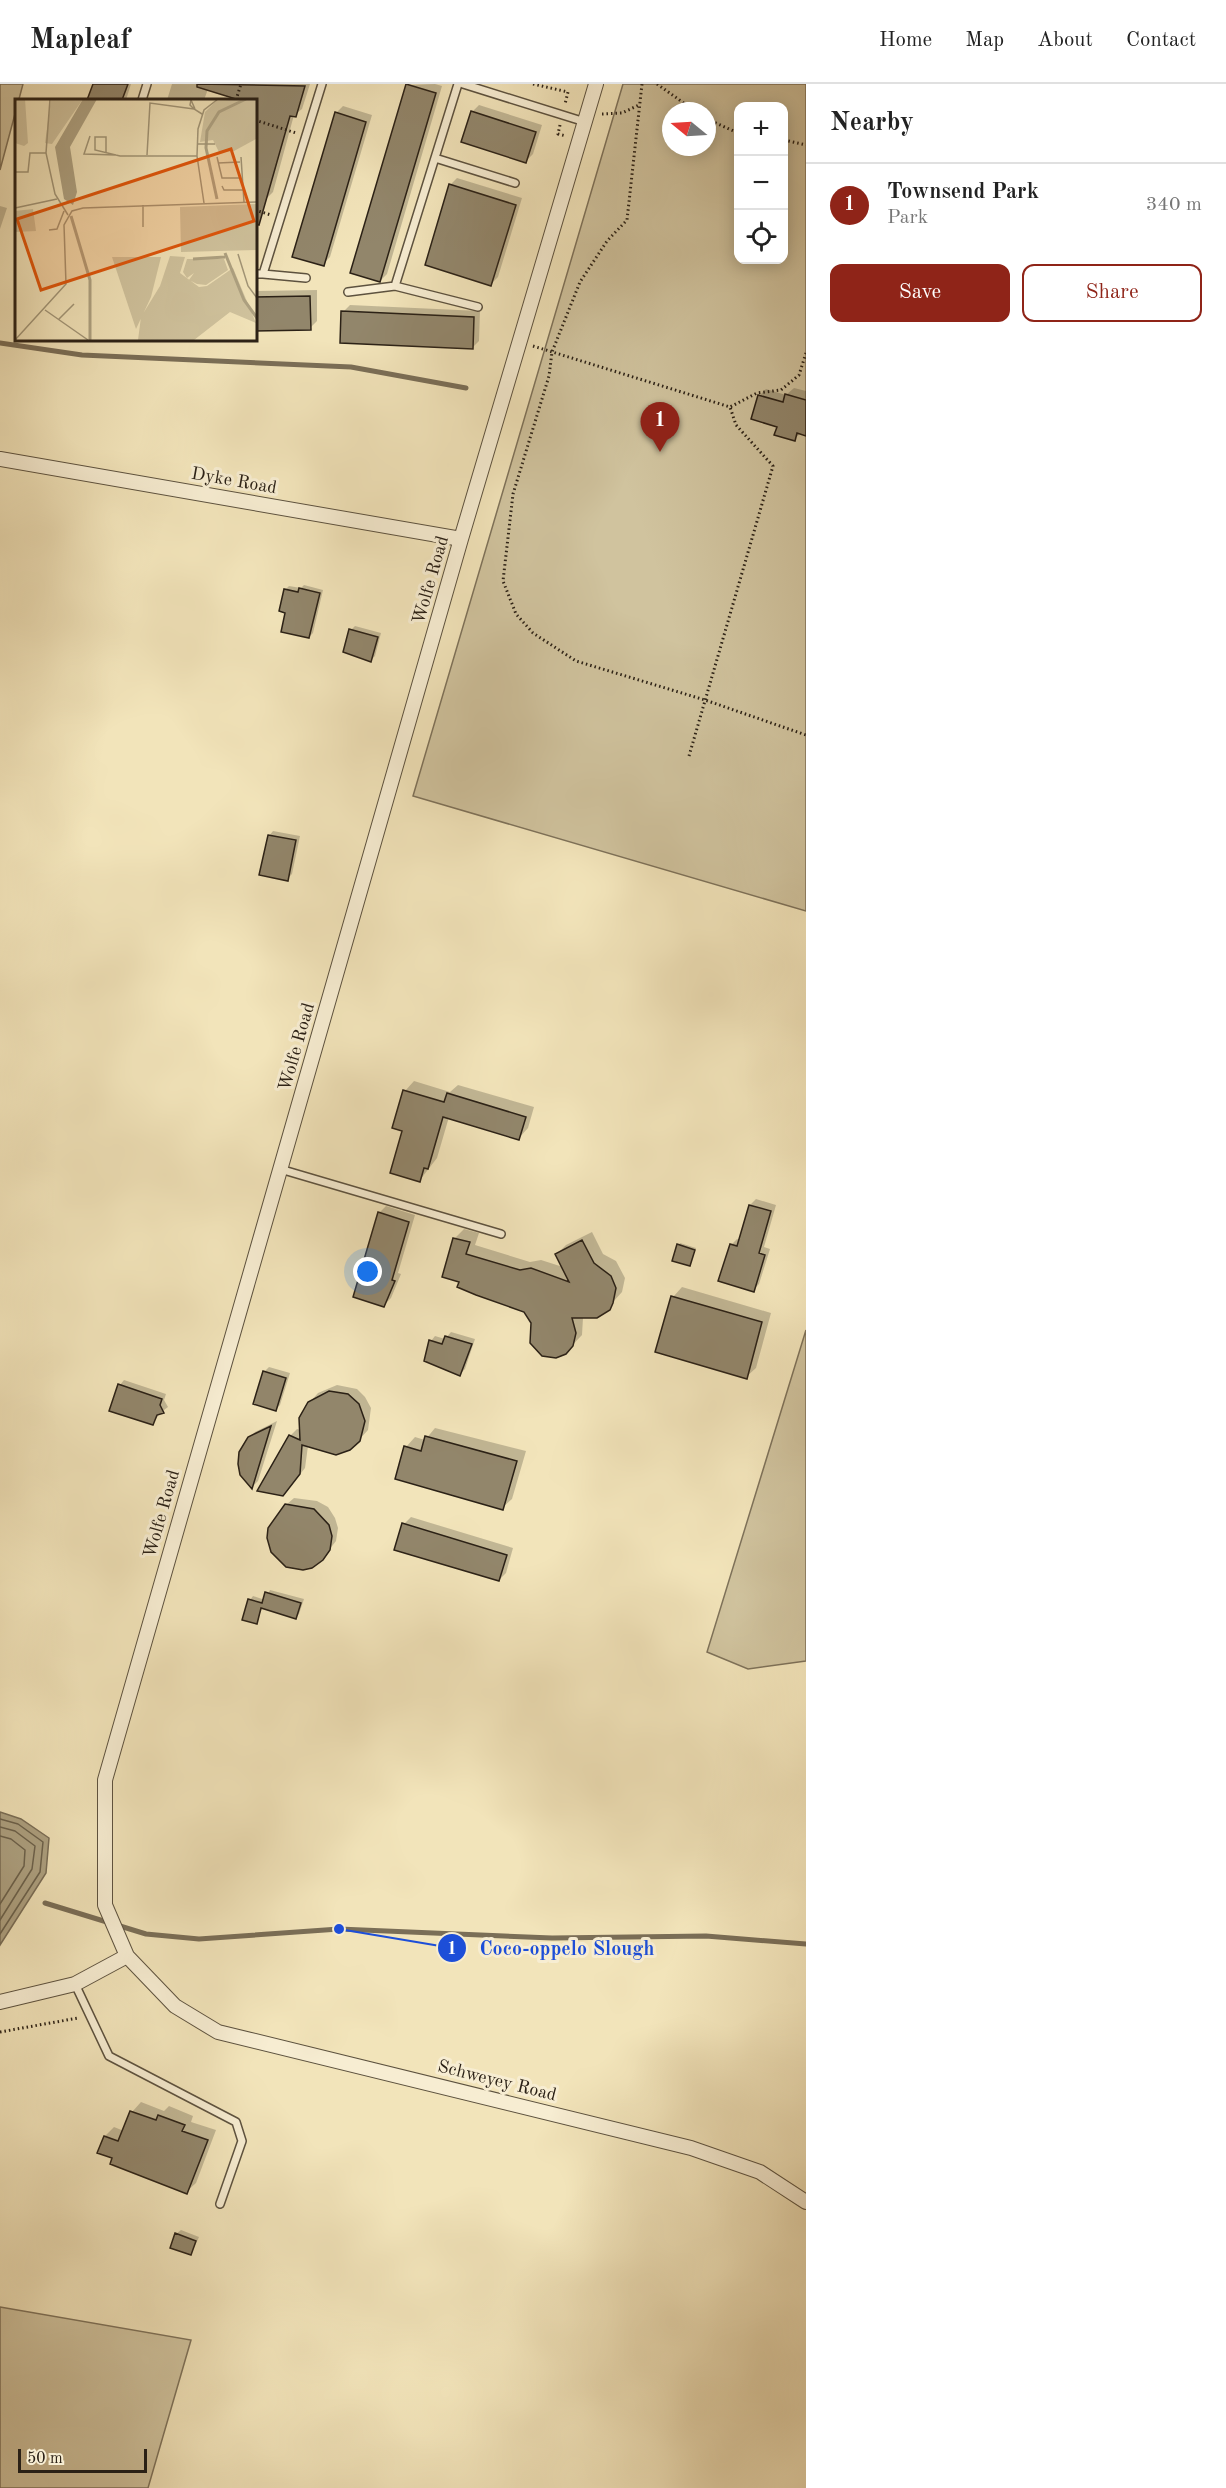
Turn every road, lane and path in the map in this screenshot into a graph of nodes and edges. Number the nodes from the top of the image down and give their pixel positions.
1 (147, 84) edge
2 (242, 84) edge
3 (322, 84) edge
4 (460, 84) edge
5 (596, 84) edge
6 (642, 84) edge
7 (657, 84) edge
8 (142, 99) edge
9 (236, 99) edge
10 (682, 102) edge
11 (640, 105) junction
12 (256, 120) edge
13 (585, 122) junction
14 (600, 123) dead end
15 (716, 123) edge
16 (734, 131) edge
17 (306, 135) junction
18 (788, 141) edge
19 (806, 145) edge
20 (435, 158) junction
21 (515, 183) dead end
22 (259, 274) edge
23 (306, 278) dead end
24 (395, 286) junction
25 (348, 292) dead end
26 (478, 307) dead end
27 (519, 342) junction
28 (552, 352) junction
29 (806, 352) edge
30 (730, 407) junction
31 (0, 459) edge
32 (461, 539) junction
33 (705, 700) junction
34 (806, 735) edge
35 (689, 756) dead end
36 (280, 1169) junction
37 (501, 1234) dead end
38 (127, 1956) junction
39 (75, 1984) junction
40 (0, 2002) edge
41 (175, 2006) joint
42 (90, 2016) junction
43 (0, 2032) edge
44 (806, 2202) edge
45 (220, 2204) dead end

1 - 8 lane
2 - 9 path
3 - 17 lane
4 - 13 lane
4 - 20 lane
5 - 13 street, Wolfe Road
6 - 11 path
7 - 10 path
11 - 14 path
11 - 28 path
12 - 17 path
13 - 27 street, Wolfe Road
15 - 16 path
17 - 22 lane
18 - 19 path
20 - 21 lane
20 - 24 lane
22 - 23 lane
24 - 25 lane
24 - 26 lane
27 - 28 path
27 - 32 street, Wolfe Road
28 - 30 path
28 - 33 path
29 - 30 path
30 - 33 path
31 - 32 street, Dyke Road
32 - 36 street, Wolfe Road
33 - 34 path
33 - 35 path
36 - 37 lane
36 - 38 street, Wolfe Road
38 - 39 street
38 - 41 street, Wolfe Road
39 - 40 street
39 - 42 lane
41 - 44 street, Schweyey Road
42 - 43 path
42 - 45 lane

